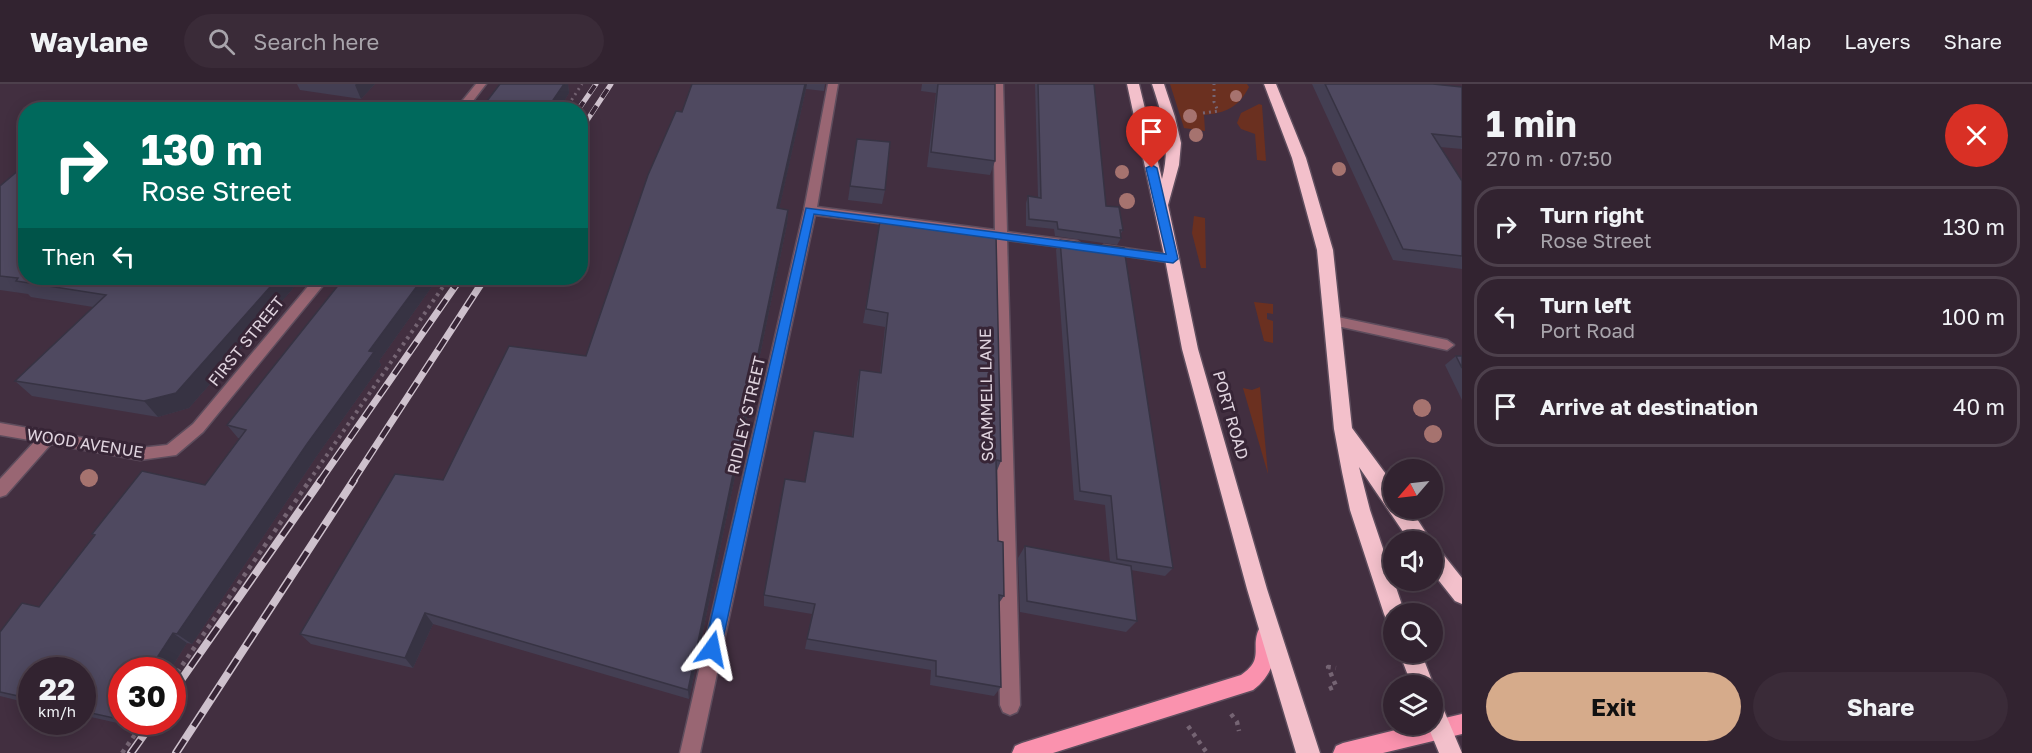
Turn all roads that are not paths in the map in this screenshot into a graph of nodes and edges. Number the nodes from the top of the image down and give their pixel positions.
1 (481, 84) edge
2 (833, 84) edge
3 (998, 84) edge
4 (1133, 84) edge
5 (1158, 84) edge
6 (1270, 84) edge
7 (466, 102) edge
8 (810, 210) junction
9 (1161, 210) junction
10 (1001, 235) junction
11 (1173, 259) junction
12 (316, 285) edge
13 (1333, 321) junction
14 (1447, 345) dead end
15 (198, 428) joint
16 (0, 429) edge
17 (1343, 429) junction
18 (47, 438) junction
19 (1383, 485) edge
20 (0, 490) edge
21 (1443, 569) edge
22 (1257, 589) junction
23 (1462, 594) edge
24 (1391, 603) edge
25 (1010, 705) dead end
26 (1445, 721) edge
27 (690, 753) edge
28 (1022, 753) edge
29 (1308, 753) edge
30 (1343, 753) edge
31 (1451, 753) edge

1 - 7 street
2 - 8 street, RIDLEY STREET
3 - 10 street, SCAMMELL LANE
4 - 9 highway, PORT ROAD
5 - 9 highway
6 - 13 highway
8 - 10 street
8 - 27 street, RIDLEY STREET
9 - 11 highway, PORT ROAD
10 - 11 street
10 - 25 street, SCAMMELL LANE
11 - 22 highway, PORT ROAD
12 - 15 street, FIRST STREET
13 - 14 street
13 - 17 highway
15 - 18 street, WOOD AVENUE
16 - 18 street, WOOD AVENUE
17 - 19 highway
17 - 24 highway
18 - 20 street
21 - 23 highway
22 - 28 main road
22 - 29 highway, PORT ROAD
26 - 30 main road
26 - 31 highway

